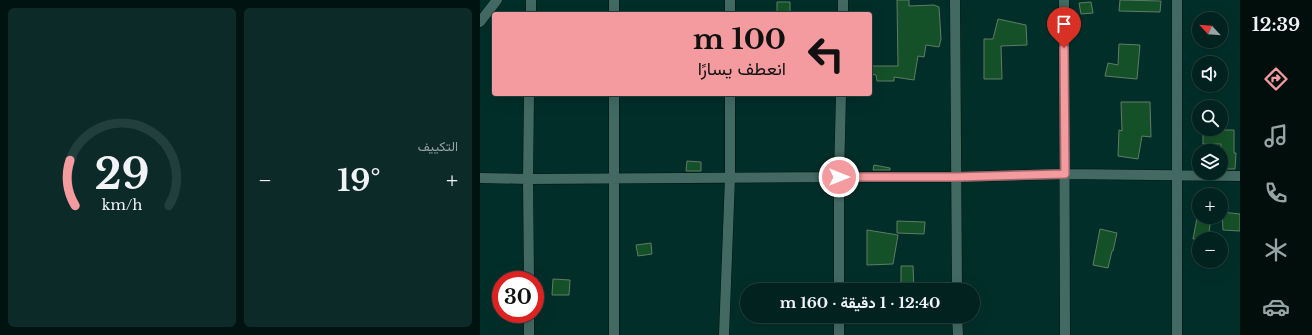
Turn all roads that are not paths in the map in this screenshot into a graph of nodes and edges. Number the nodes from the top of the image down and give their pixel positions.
1 (497, 0) edge
2 (531, 0) edge
3 (614, 0) edge
4 (730, 0) edge
5 (843, 0) edge
6 (955, 0) edge
7 (1064, 0) edge
8 (1177, 0) edge
9 (530, 12) edge
10 (614, 12) edge
11 (730, 12) edge
12 (843, 12) edge
13 (480, 22) edge
14 (529, 96) edge
15 (614, 96) edge
16 (730, 96) edge
17 (841, 96) edge
18 (1065, 174) junction
19 (1176, 175) junction
20 (1240, 176) edge
21 (839, 177) junction
22 (956, 177) junction
23 (480, 178) edge
24 (614, 178) junction
25 (730, 178) junction
26 (528, 179) junction
27 (529, 271) edge
28 (839, 283) edge
29 (957, 283) edge
30 (529, 323) edge
31 (839, 323) edge
32 (957, 323) edge
33 (529, 335) edge
34 (614, 335) edge
35 (724, 335) edge
36 (840, 335) edge
37 (958, 335) edge
38 (1065, 335) edge
39 (1177, 335) edge

1 - 13 street
2 - 9 street
3 - 10 street
4 - 11 street
5 - 12 street
6 - 22 street
7 - 18 street
8 - 19 street
14 - 26 street
15 - 24 street
16 - 25 street
17 - 21 street
18 - 19 street
18 - 22 street
18 - 38 street
19 - 20 street
19 - 39 street
21 - 22 street
21 - 25 street
21 - 28 street
22 - 29 street
23 - 26 street
24 - 25 street
24 - 26 street
24 - 34 street
25 - 35 street
26 - 27 street
30 - 33 street
31 - 36 street
32 - 37 street

